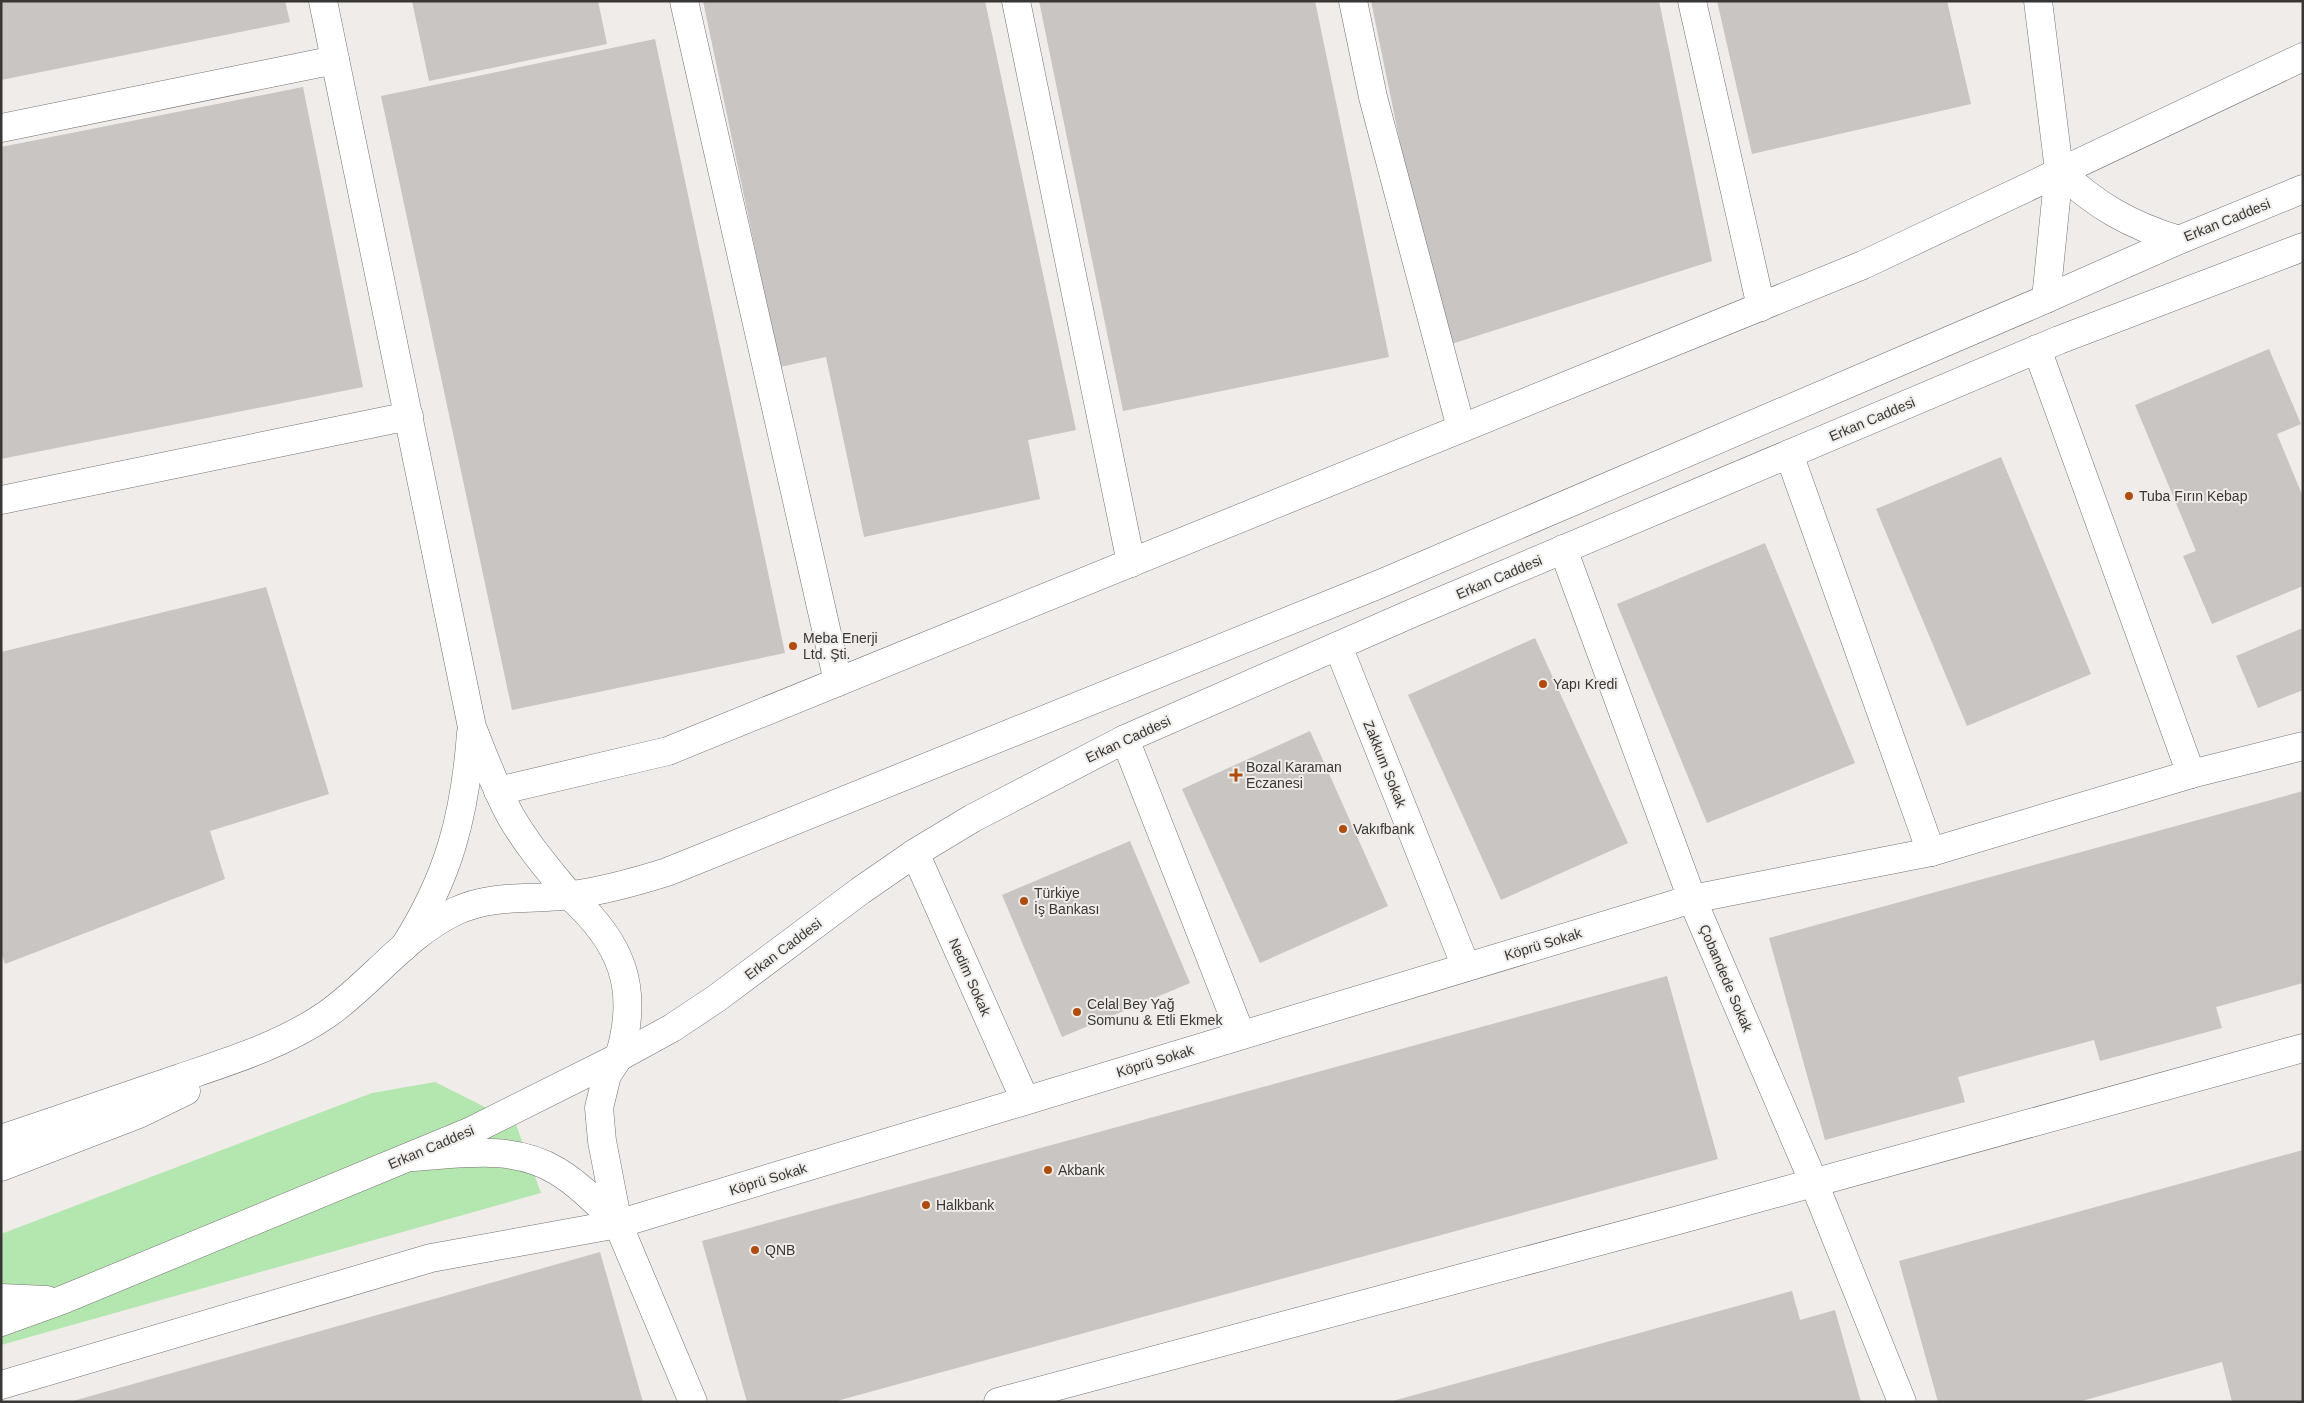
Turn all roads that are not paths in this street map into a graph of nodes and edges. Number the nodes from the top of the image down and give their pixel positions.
1 (323, 1) edge
2 (684, 1) edge
3 (1016, 1) edge
4 (1353, 1) edge
5 (1692, 1) edge
6 (2038, 1) edge
7 (2303, 57) edge
8 (336, 60) junction
9 (1, 128) edge
10 (2059, 170) junction
11 (2303, 189) edge
12 (2179, 240) junction
13 (2302, 250) edge
14 (2046, 298) junction
15 (1761, 306) junction
16 (2037, 349) junction
17 (409, 416) junction
18 (1461, 428) junction
19 (1789, 454) junction
20 (1, 500) edge
21 (1563, 549) junction
22 (1131, 563) junction
23 (1338, 646) junction
24 (838, 682) junction
25 (472, 727) junction
26 (1125, 739) junction
27 (2303, 746) edge
28 (2191, 774) junction
29 (498, 791) junction
30 (1931, 852) junction
31 (915, 853) junction
32 (570, 896) junction
33 (1692, 899) junction
34 (402, 949) junction
35 (1466, 967) junction
36 (1242, 1035) junction
37 (2303, 1048) edge
38 (243, 1056) junction
39 (619, 1057) junction
40 (1026, 1100) junction
41 (1, 1139) edge
42 (408, 1157) junction
43 (1, 1167) edge
44 (1814, 1183) junction
45 (618, 1224) junction
46 (1, 1298) edge
47 (62, 1300) junction
48 (1, 1322) edge
49 (1, 1385) edge
50 (693, 1402) edge
51 (998, 1402) edge
52 (1902, 1402) edge

1 - 8 street
2 - 24 street
3 - 22 street
4 - 18 street
5 - 15 street
6 - 10 street
7 - 10 street
8 - 9 street
8 - 17 street
10 - 12 street
10 - 14 street
10 - 15 street
11 - 12 street, Erkan Caddesi
12 - 14 street, Erkan Caddesi
13 - 16 street, Erkan Caddesi
14 - 32 street, Erkan Caddesi
15 - 18 street
16 - 19 street, Erkan Caddesi
16 - 28 street
17 - 20 street
17 - 25 street
18 - 22 street
19 - 21 street, Erkan Caddesi
19 - 30 street
21 - 23 street, Erkan Caddesi
21 - 33 street, Çobandede Sokak
22 - 24 street
23 - 26 street, Erkan Caddesi
23 - 35 street, Zakkum Sokak
24 - 29 street
25 - 29 street
25 - 34 street
26 - 31 street, Erkan Caddesi
26 - 36 street
27 - 28 street, Köprü Sokak
28 - 30 street, Köprü Sokak
29 - 32 street
30 - 33 street, Köprü Sokak
31 - 39 street, Erkan Caddesi
31 - 40 street, Nedim Sokak
32 - 34 street, Erkan Caddesi
32 - 39 street
33 - 35 street, Köprü Sokak
33 - 44 street, Çobandede Sokak
34 - 38 street, Erkan Caddesi
35 - 36 street, Köprü Sokak
36 - 40 street, Köprü Sokak
37 - 44 street
38 - 41 street, Erkan Caddesi
38 - 43 street
39 - 42 street, Erkan Caddesi
39 - 45 street
40 - 45 street, Köprü Sokak
42 - 45 street
42 - 47 street, Erkan Caddesi
44 - 51 street
44 - 52 street, Çobandede Sokak
45 - 49 street, Köprü Sokak
45 - 50 street
46 - 47 street
47 - 48 street, Erkan Caddesi

